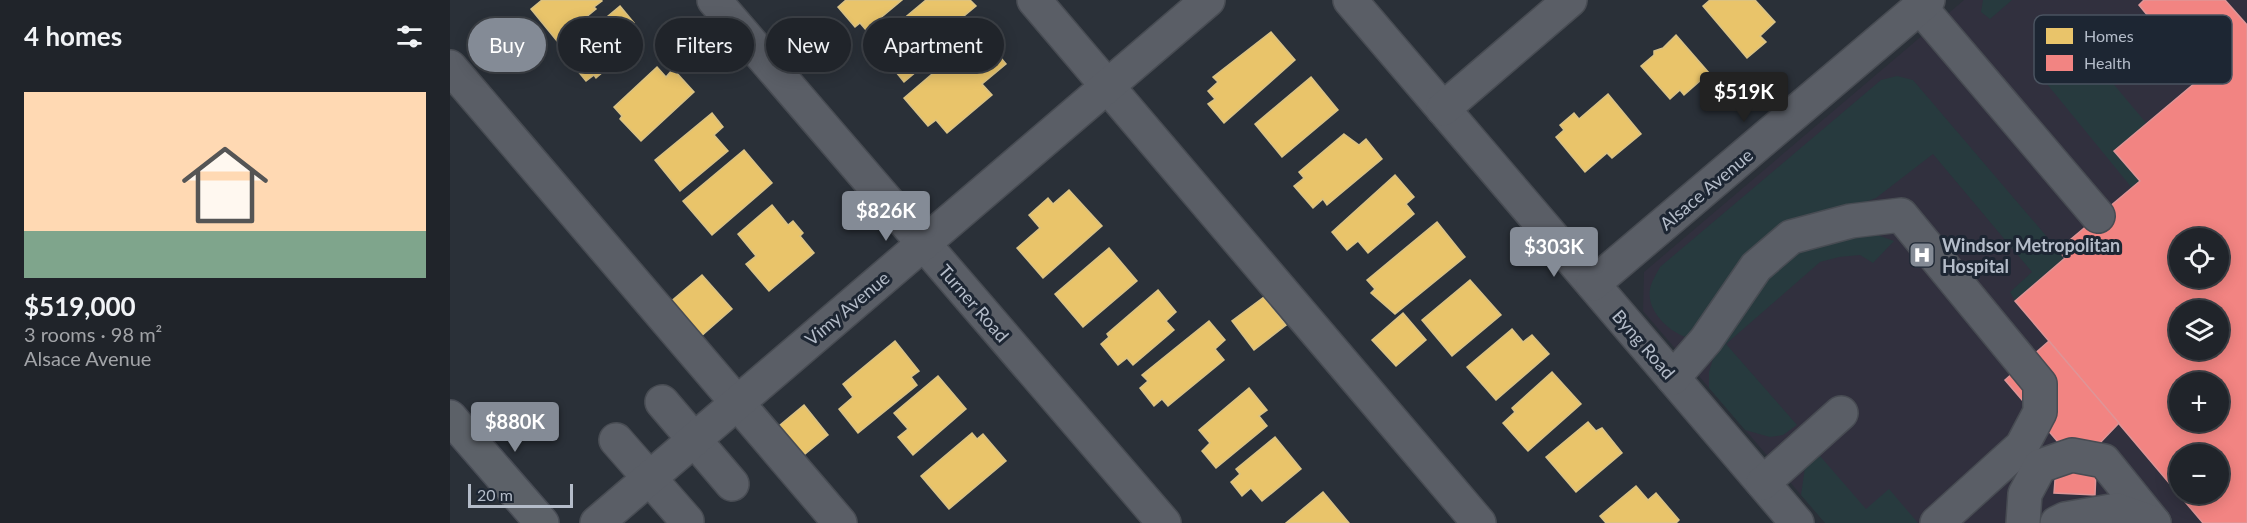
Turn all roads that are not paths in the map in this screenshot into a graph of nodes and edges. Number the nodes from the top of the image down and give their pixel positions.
1 (714, 0) edge
2 (1034, 0) edge
3 (1208, 0) edge
4 (1350, 0) edge
5 (1570, 0) edge
6 (1924, 4) edge
7 (450, 67) edge
8 (1107, 86) junction
9 (1443, 109) junction
10 (2098, 216) dead end
11 (922, 244) junction
12 (1593, 284) junction
13 (1673, 378) junction
14 (662, 402) dead end
15 (737, 402) junction
16 (1841, 413) dead end
17 (450, 417) edge
18 (695, 439) junction
19 (616, 440) dead end
20 (650, 477) junction
21 (1763, 483) junction
22 (732, 484) dead end
23 (687, 521) dead end
24 (542, 523) edge
25 (597, 523) edge
26 (840, 523) edge
27 (1164, 523) edge
28 (1479, 523) edge
29 (1797, 523) edge
30 (1937, 523) edge
31 (2023, 523) edge
32 (2057, 523) edge
33 (2154, 523) edge

1 - 11 street, Turner Road
2 - 8 street
3 - 8 street, Vimy Avenue
4 - 9 street, Byng Road
5 - 9 street
6 - 10 street
6 - 12 street, Alsace Avenue
7 - 15 street
8 - 11 street, Vimy Avenue
8 - 28 street
9 - 12 street, Byng Road
11 - 15 street, Vimy Avenue
11 - 27 street, Turner Road
12 - 13 street, Byng Road
13 - 21 street, Byng Road
13 - 30 street
14 - 18 street
15 - 18 street, Vimy Avenue
15 - 26 street
16 - 21 street
17 - 24 main road
18 - 20 street, Vimy Avenue
18 - 22 street
19 - 20 street
20 - 23 street
20 - 25 street, Vimy Avenue
21 - 29 street, Byng Road
31 - 33 street
32 - 33 street

